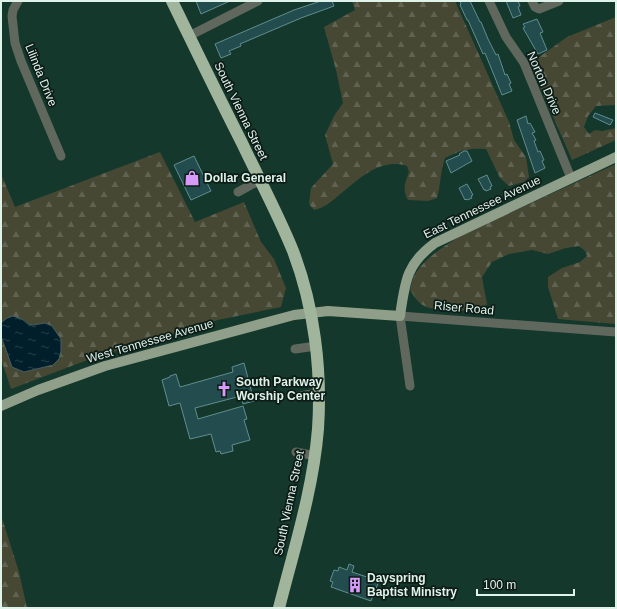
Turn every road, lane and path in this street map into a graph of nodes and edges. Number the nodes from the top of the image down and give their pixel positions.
1 (18, 1) edge
2 (172, 1) edge
3 (258, 1) edge
4 (489, 1) edge
5 (532, 1) edge
6 (559, 1) edge
7 (189, 36) junction
8 (61, 156) dead end
9 (616, 157) edge
10 (571, 178) junction
11 (260, 180) junction
12 (238, 192) dead end
13 (310, 313) junction
14 (400, 316) junction
15 (616, 332) edge
16 (316, 346) junction
17 (295, 349) dead end
18 (410, 386) dead end
19 (318, 393) junction
20 (299, 396) dead end
21 (1, 406) edge
22 (296, 452) dead end
23 (315, 456) junction
24 (279, 608) edge

1 - 8 street, Lilinda Drive
2 - 7 highway, South Vienna Street
3 - 7 street
4 - 10 street, Norton Drive
5 - 6 street
7 - 11 highway, South Vienna Street
9 - 10 main road, East Tennessee Avenue
10 - 14 main road, East Tennessee Avenue
11 - 12 street
11 - 13 highway, South Vienna Street
13 - 14 main road, Riser Road
13 - 16 highway, South Vienna Street
13 - 21 main road, West Tennessee Avenue
14 - 15 street, Riser Road
14 - 18 street
16 - 17 street
16 - 19 highway, South Vienna Street
19 - 20 street
19 - 23 highway, South Vienna Street
22 - 23 street
23 - 24 highway, South Vienna Street

